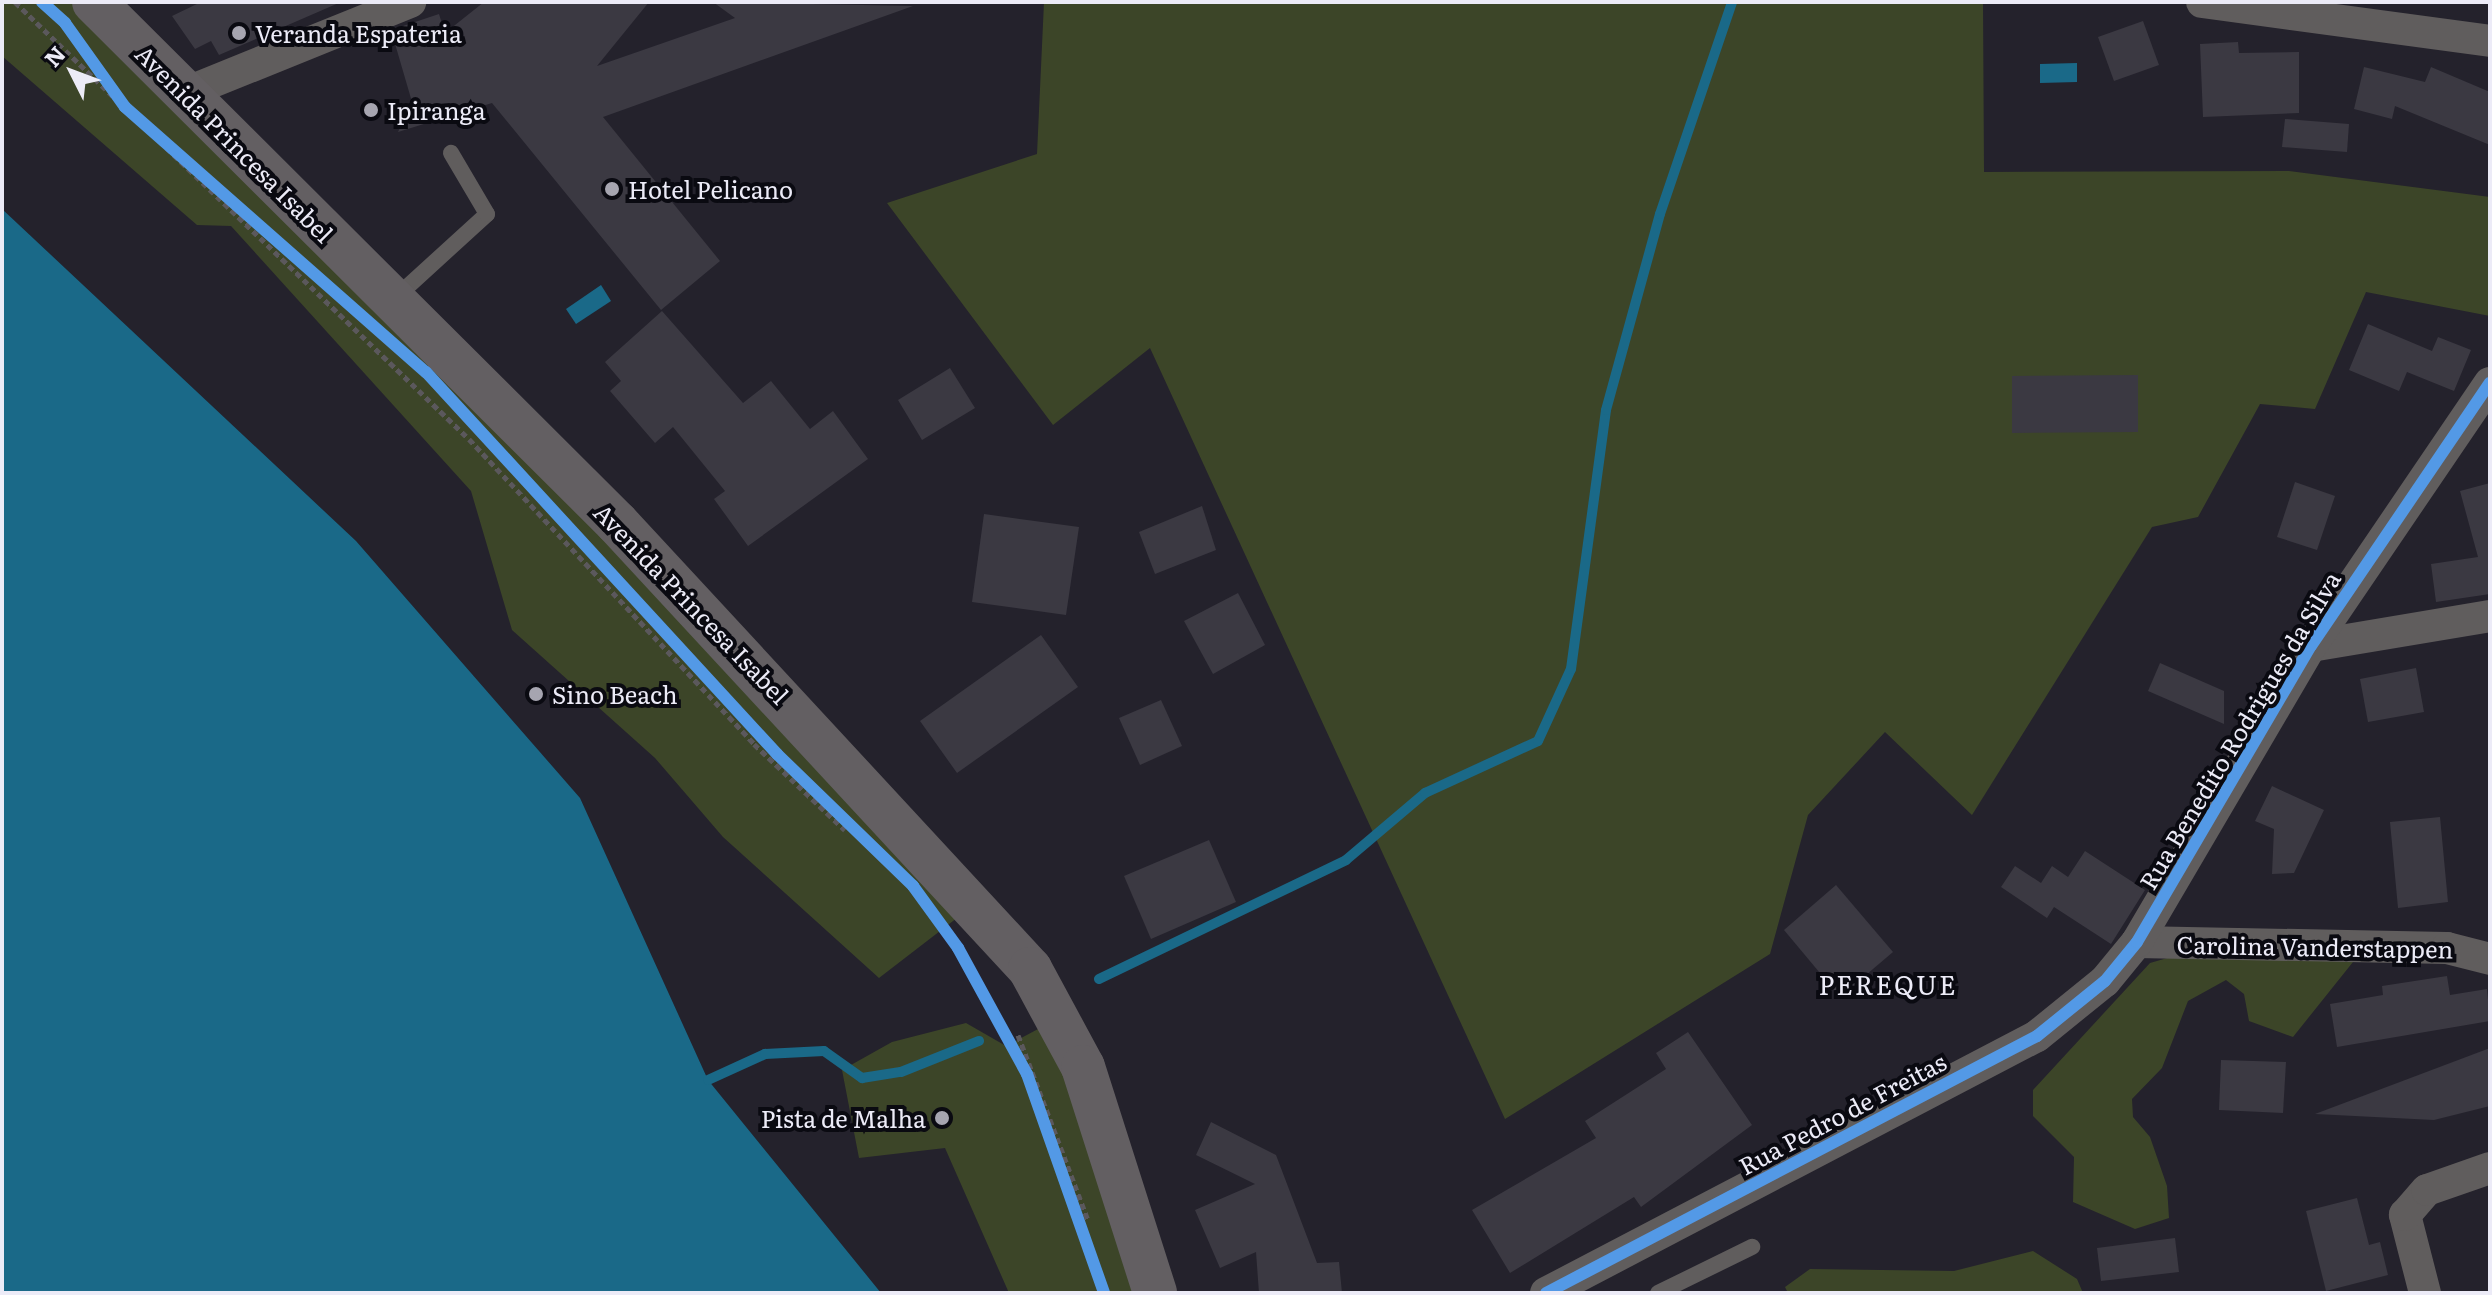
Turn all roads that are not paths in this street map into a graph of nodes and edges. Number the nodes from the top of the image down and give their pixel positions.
1 (410, 2) edge
2 (2202, 2) edge
3 (84, 18) edge
4 (2490, 41) edge
5 (185, 93) junction
6 (451, 153) dead end
7 (388, 316) junction
8 (2490, 383) edge
9 (2490, 616) edge
10 (2311, 646) junction
11 (2137, 942) junction
12 (2486, 951) edge
13 (2490, 1168) edge
14 (1752, 1247) dead end
15 (1155, 1293) edge
16 (1546, 1293) edge
17 (1658, 1293) edge
18 (2425, 1293) edge

1 - 5 street
2 - 4 street
3 - 5 main road, Avenida Princesa Isabel
5 - 7 main road, Avenida Princesa Isabel
6 - 7 lane
7 - 15 main road, Avenida Princesa Isabel
8 - 10 street, Rua Benedito Rodrigues da Silva
9 - 10 street
10 - 11 street, Rua Benedito Rodrigues da Silva
11 - 12 street, Carolina Vanderstappen
11 - 16 street, Rua Pedro de Freitas
13 - 18 street
14 - 17 lane

